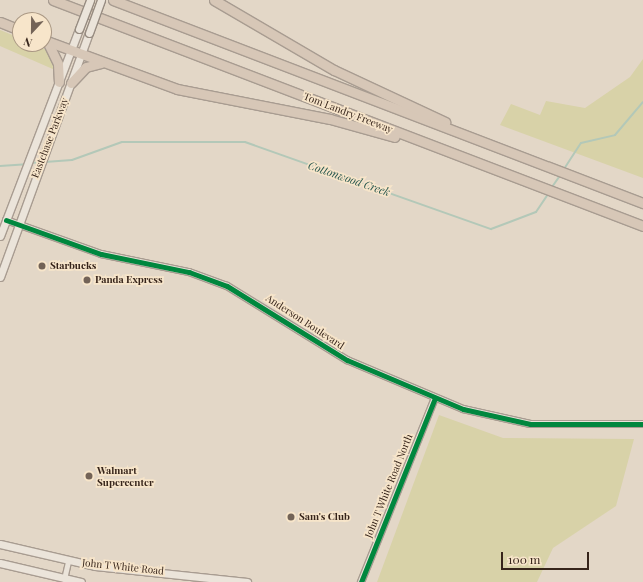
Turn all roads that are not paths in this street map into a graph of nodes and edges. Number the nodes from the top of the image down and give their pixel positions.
1 (53, 0) edge
2 (90, 0) edge
3 (101, 0) edge
4 (113, 0) edge
5 (214, 0) edge
6 (0, 22) edge
7 (12, 27) edge
8 (52, 43) edge
9 (70, 50) junction
10 (52, 52) edge
11 (80, 54) junction
12 (102, 63) junction
13 (59, 82) junction
14 (70, 84) junction
15 (442, 150) junction
16 (532, 161) junction
17 (643, 203) edge
18 (6, 220) junction
19 (18, 224) junction
20 (643, 226) edge
21 (0, 236) edge
22 (0, 277) edge
23 (435, 398) junction
24 (643, 424) edge
25 (0, 544) edge
26 (68, 561) junction
27 (0, 563) edge
28 (64, 579) junction
29 (81, 582) edge
30 (247, 582) edge
31 (361, 582) edge

1 - 15 highway, Tom Landry Freeway
2 - 9 main road, Eastchase Parkway, bridge
3 - 11 main road, Eastchase Parkway, bridge
4 - 16 highway, Tom Landry Freeway
5 - 16 highway
6 - 7 highway
8 - 9 highway
9 - 11 highway
9 - 13 main road, Eastchase Parkway
10 - 13 highway
11 - 12 highway
11 - 14 main road, Eastchase Parkway
12 - 14 highway
12 - 15 highway
13 - 18 main road, Eastchase Parkway
14 - 19 main road, Eastchase Parkway
15 - 20 highway, Tom Landry Freeway
16 - 17 highway, Tom Landry Freeway
18 - 19 street, Anderson Boulevard
18 - 21 main road, Eastchase Parkway
19 - 22 main road, Eastchase Parkway
19 - 23 street, Anderson Boulevard
23 - 24 street, Anderson Boulevard
23 - 31 street, John T White Road North
25 - 26 main road, John T White Road
26 - 28 street
26 - 30 main road, John T White Road
27 - 28 main road, John T White Road
28 - 29 main road, John T White Road

